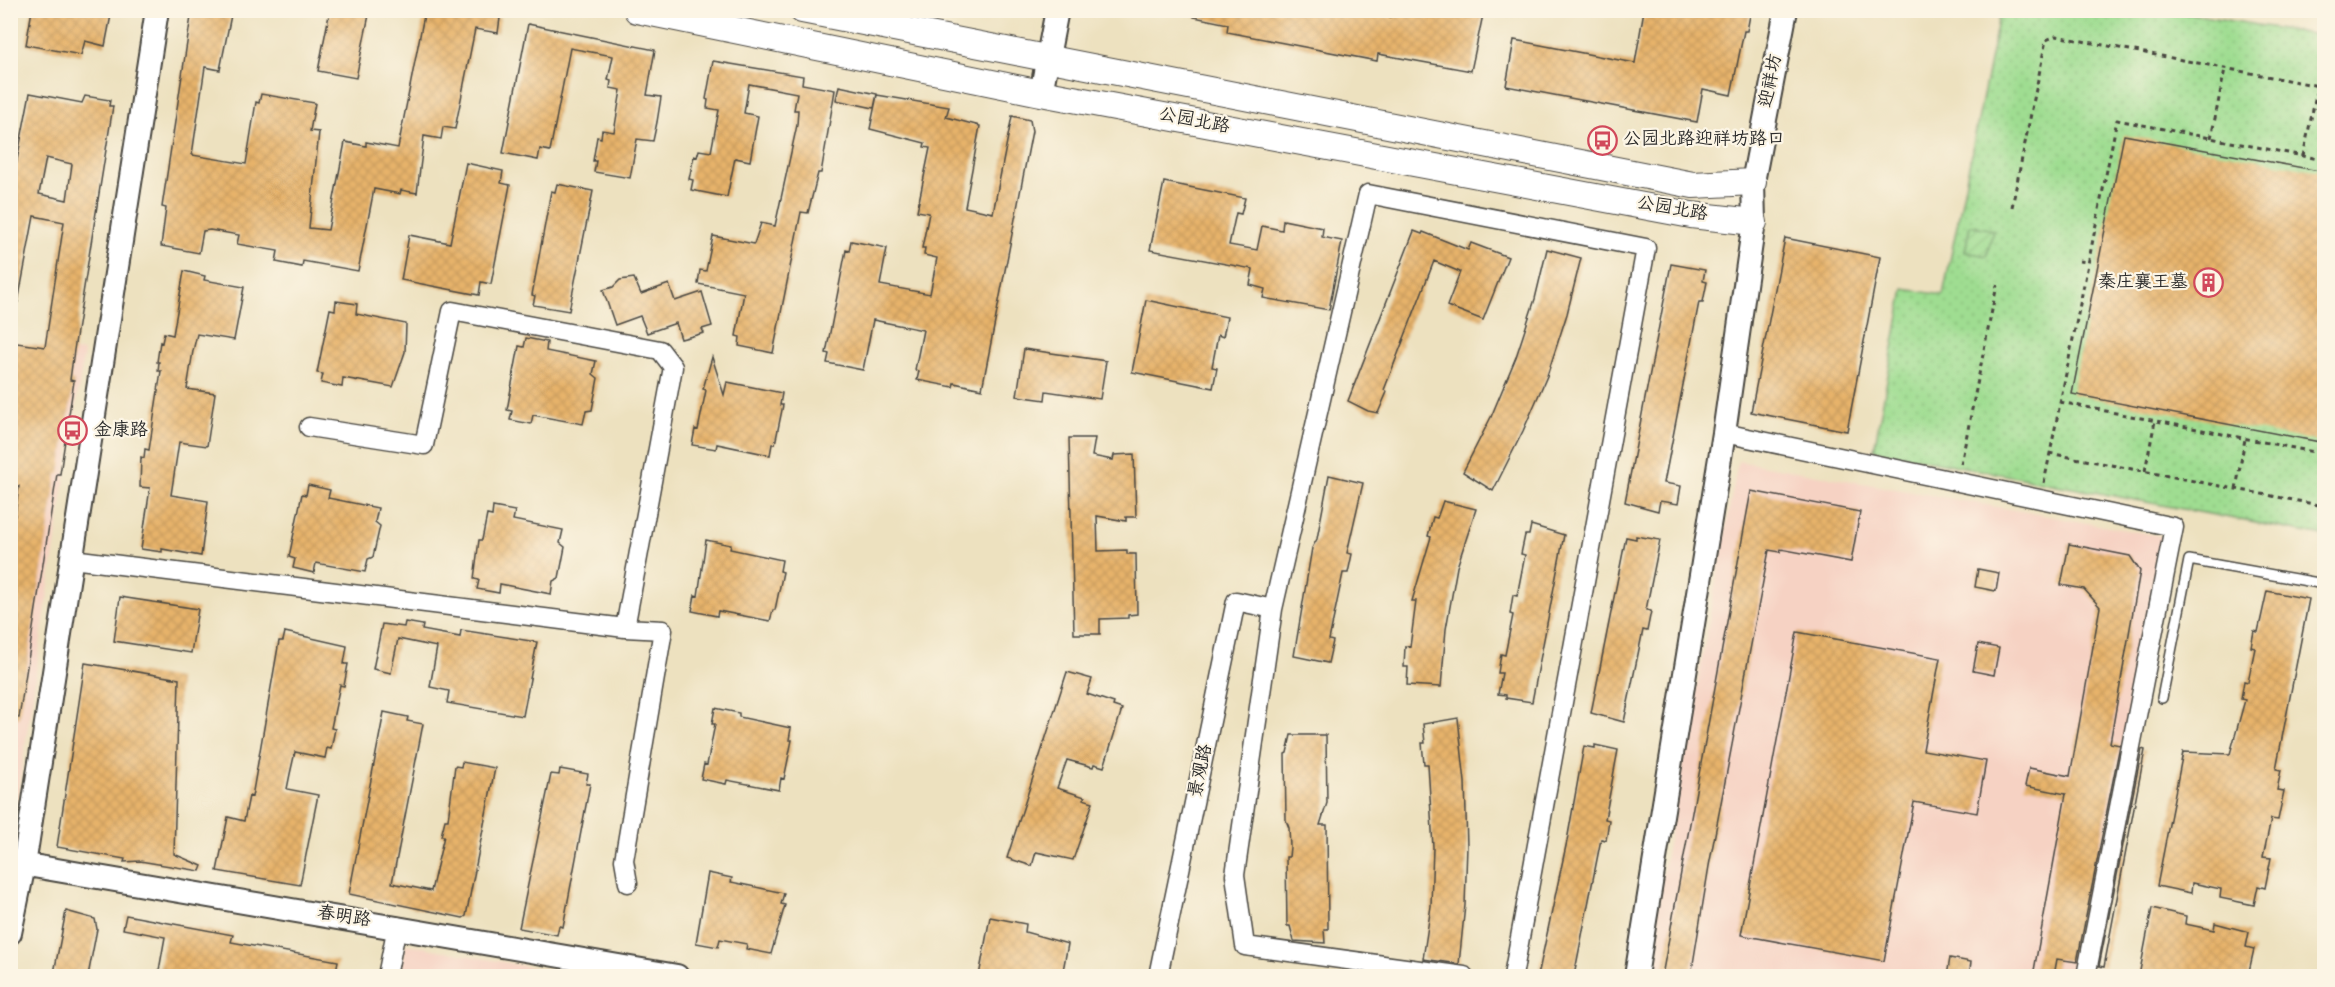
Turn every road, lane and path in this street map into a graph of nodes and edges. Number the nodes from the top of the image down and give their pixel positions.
1 (156, 10) edge
2 (637, 10) edge
3 (802, 10) edge
4 (1057, 10) edge
5 (1786, 10) edge
6 (1047, 60) junction
7 (2225, 68) junction
8 (2318, 86) junction
9 (2325, 87) edge
10 (1041, 93) junction
11 (2211, 138) junction
12 (2304, 156) junction
13 (2325, 160) edge
14 (1753, 182) junction
15 (2012, 207) dead end
16 (1754, 222) junction
17 (2079, 261) dead end
18 (2088, 262) junction
19 (1997, 285) dead end
20 (2060, 402) junction
21 (2155, 421) junction
22 (309, 427) dead end
23 (1724, 433) junction
24 (2245, 439) junction
25 (2049, 453) junction
26 (2325, 454) edge
27 (2145, 471) junction
28 (1957, 483) junction
29 (2236, 489) junction
30 (2041, 500) junction
31 (2325, 506) edge
32 (72, 559) junction
33 (2325, 584) edge
34 (1273, 609) junction
35 (624, 628) junction
36 (2162, 698) dead end
37 (17, 863) edge
38 (628, 883) dead end
39 (397, 927) junction
40 (10, 933) edge
41 (387, 976) edge
42 (677, 976) edge
43 (1158, 976) edge
44 (1464, 976) edge
45 (1512, 976) edge
46 (1636, 976) edge
47 (2086, 976) edge

1 - 32 street
2 - 10 main road, 公园北路
3 - 6 main road, 公园北路
4 - 6 street
5 - 14 street, 迎祥坊
6 - 10 street
6 - 14 main road, 公园北路
7 - 8 path
7 - 11 path
7 - 15 path
8 - 9 path
8 - 12 path
10 - 16 main road, 公园北路
11 - 12 path
11 - 18 path
12 - 13 path
14 - 16 street, 迎祥坊
16 - 23 street, 迎祥坊
17 - 18 path
18 - 20 path
19 - 28 path
20 - 21 path
20 - 25 path
21 - 24 path
21 - 27 path
22 - 35 street
23 - 28 street
23 - 46 street, 迎祥坊
24 - 26 path
24 - 29 path
25 - 27 path
25 - 30 path
27 - 29 path
28 - 30 street
29 - 31 path
30 - 47 street
32 - 35 street
32 - 37 street
33 - 36 lane
34 - 43 street, 景观路
34 - 44 street
34 - 45 street
35 - 38 street
37 - 39 street, 春明路
37 - 40 street
39 - 41 street
39 - 42 street, 春明路

